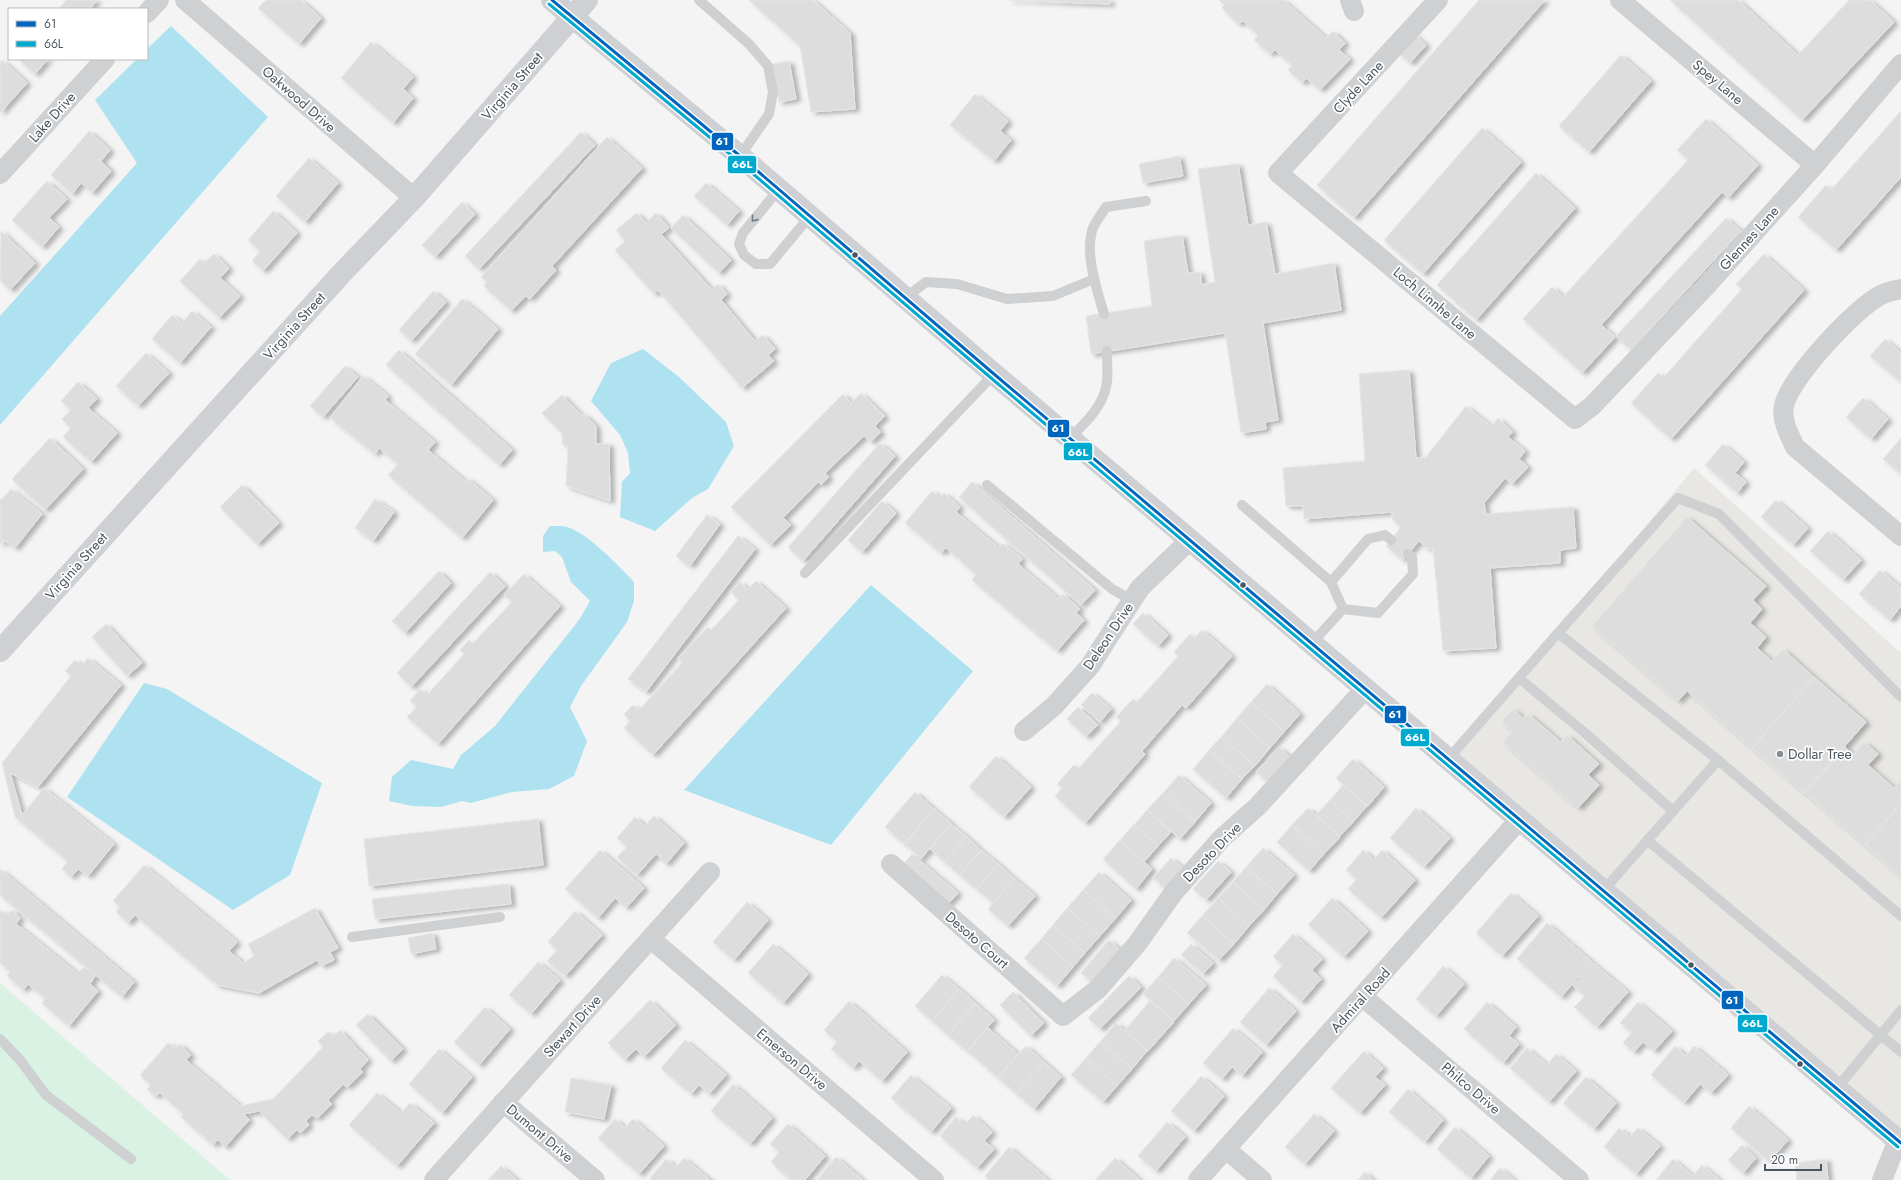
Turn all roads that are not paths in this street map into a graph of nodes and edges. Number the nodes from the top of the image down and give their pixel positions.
1 (159, 0) edge
2 (185, 0) edge
3 (552, 0) edge
4 (587, 0) edge
5 (699, 0) edge
6 (1438, 0) edge
7 (1620, 0) edge
8 (148, 12) edge
9 (572, 17) junction
10 (104, 60) edge
11 (1901, 64) edge
12 (740, 156) junction
13 (1815, 165) junction
14 (1278, 173) joint
15 (0, 174) edge
16 (779, 189) junction
17 (414, 198) junction
18 (1146, 201) dead end
19 (810, 216) junction
20 (1094, 279) junction
21 (1901, 289) edge
22 (906, 298) junction
23 (1104, 314) dead end
24 (1106, 352) dead end
25 (994, 374) junction
26 (1592, 406) joint
27 (1070, 438) junction
28 (987, 484) dead end
29 (1242, 505) dead end
30 (1901, 536) edge
31 (1190, 540) junction
32 (1391, 540) dead end
33 (1408, 554) dead end
34 (805, 573) dead end
35 (1331, 582) junction
36 (1132, 600) junction
37 (1343, 609) junction
38 (1558, 633) junction
39 (1312, 644) junction
40 (0, 651) edge
41 (1519, 678) junction
42 (1365, 689) junction
43 (1901, 697) edge
44 (1024, 731) dead end
45 (1448, 758) junction
46 (1718, 760) junction
47 (1673, 810) junction
48 (1520, 819) junction
49 (1648, 840) junction
50 (891, 864) dead end
51 (710, 872) dead end
52 (1603, 891) junction
53 (1901, 916) edge
54 (500, 917) dead end
55 (352, 937) dead end
56 (650, 939) junction
57 (1363, 997) junction
58 (1901, 1010) edge
59 (1063, 1016) joint
60 (1881, 1035) junction
61 (0, 1038) edge
62 (1901, 1052) edge
63 (1836, 1088) junction
64 (503, 1102) junction
65 (1899, 1141) edge
66 (1226, 1149) junction
67 (131, 1159) dead end
68 (434, 1180) edge
69 (594, 1180) edge
70 (934, 1180) edge
71 (1198, 1180) edge
72 (1262, 1180) edge
73 (1579, 1180) edge
74 (1882, 1180) edge

1 - 8 street
2 - 17 street, Oakwood Drive
3 - 9 street
4 - 9 street, Virginia Street
5 - 12 lane
6 - 14 street, Clyde Lane
7 - 13 street, Spey Lane
9 - 12 street
9 - 17 street, Virginia Street
10 - 15 street, Lake Drive
11 - 13 street, Glennes Lane
12 - 16 street
13 - 26 street, Glennes Lane
14 - 26 street, Loch Linnhe Lane
16 - 19 street
16 -> 19 lane
17 - 40 street, Virginia Street
18 - 20 lane
19 - 22 street
20 - 22 lane
20 - 23 lane
21 - 30 street
22 - 25 street
24 - 27 lane
25 - 27 street
25 - 34 lane
27 - 31 street
28 - 36 lane
29 - 35 lane
31 - 36 street, Deleon Drive
31 - 39 street
32 - 35 lane
33 - 37 lane
35 - 37 lane
36 - 44 street, Deleon Drive
37 - 39 lane
38 - 41 lane
38 - 43 lane
38 - 46 lane
39 - 42 street
41 - 45 lane
41 - 47 lane
42 - 45 street
42 - 59 street, Desoto Drive
45 - 48 street
46 - 47 lane
46 - 53 lane
47 - 49 lane
48 - 52 street
48 - 57 street, Admiral Road
49 - 52 lane
49 - 60 lane
50 - 59 street, Desoto Court
51 - 56 street, Stewart Drive
52 - 63 street
54 - 55 lane
56 - 64 street, Stewart Drive
56 - 70 street, Emerson Drive
57 - 66 street, Admiral Road
57 - 73 street, Philco Drive
58 - 60 lane
60 - 62 lane
60 - 63 lane
61 - 67 lane
63 - 65 street
64 - 68 street, Stewart Drive
64 - 69 street, Dumont Drive
65 - 74 street
66 - 71 street, Admiral Road
66 - 72 street

